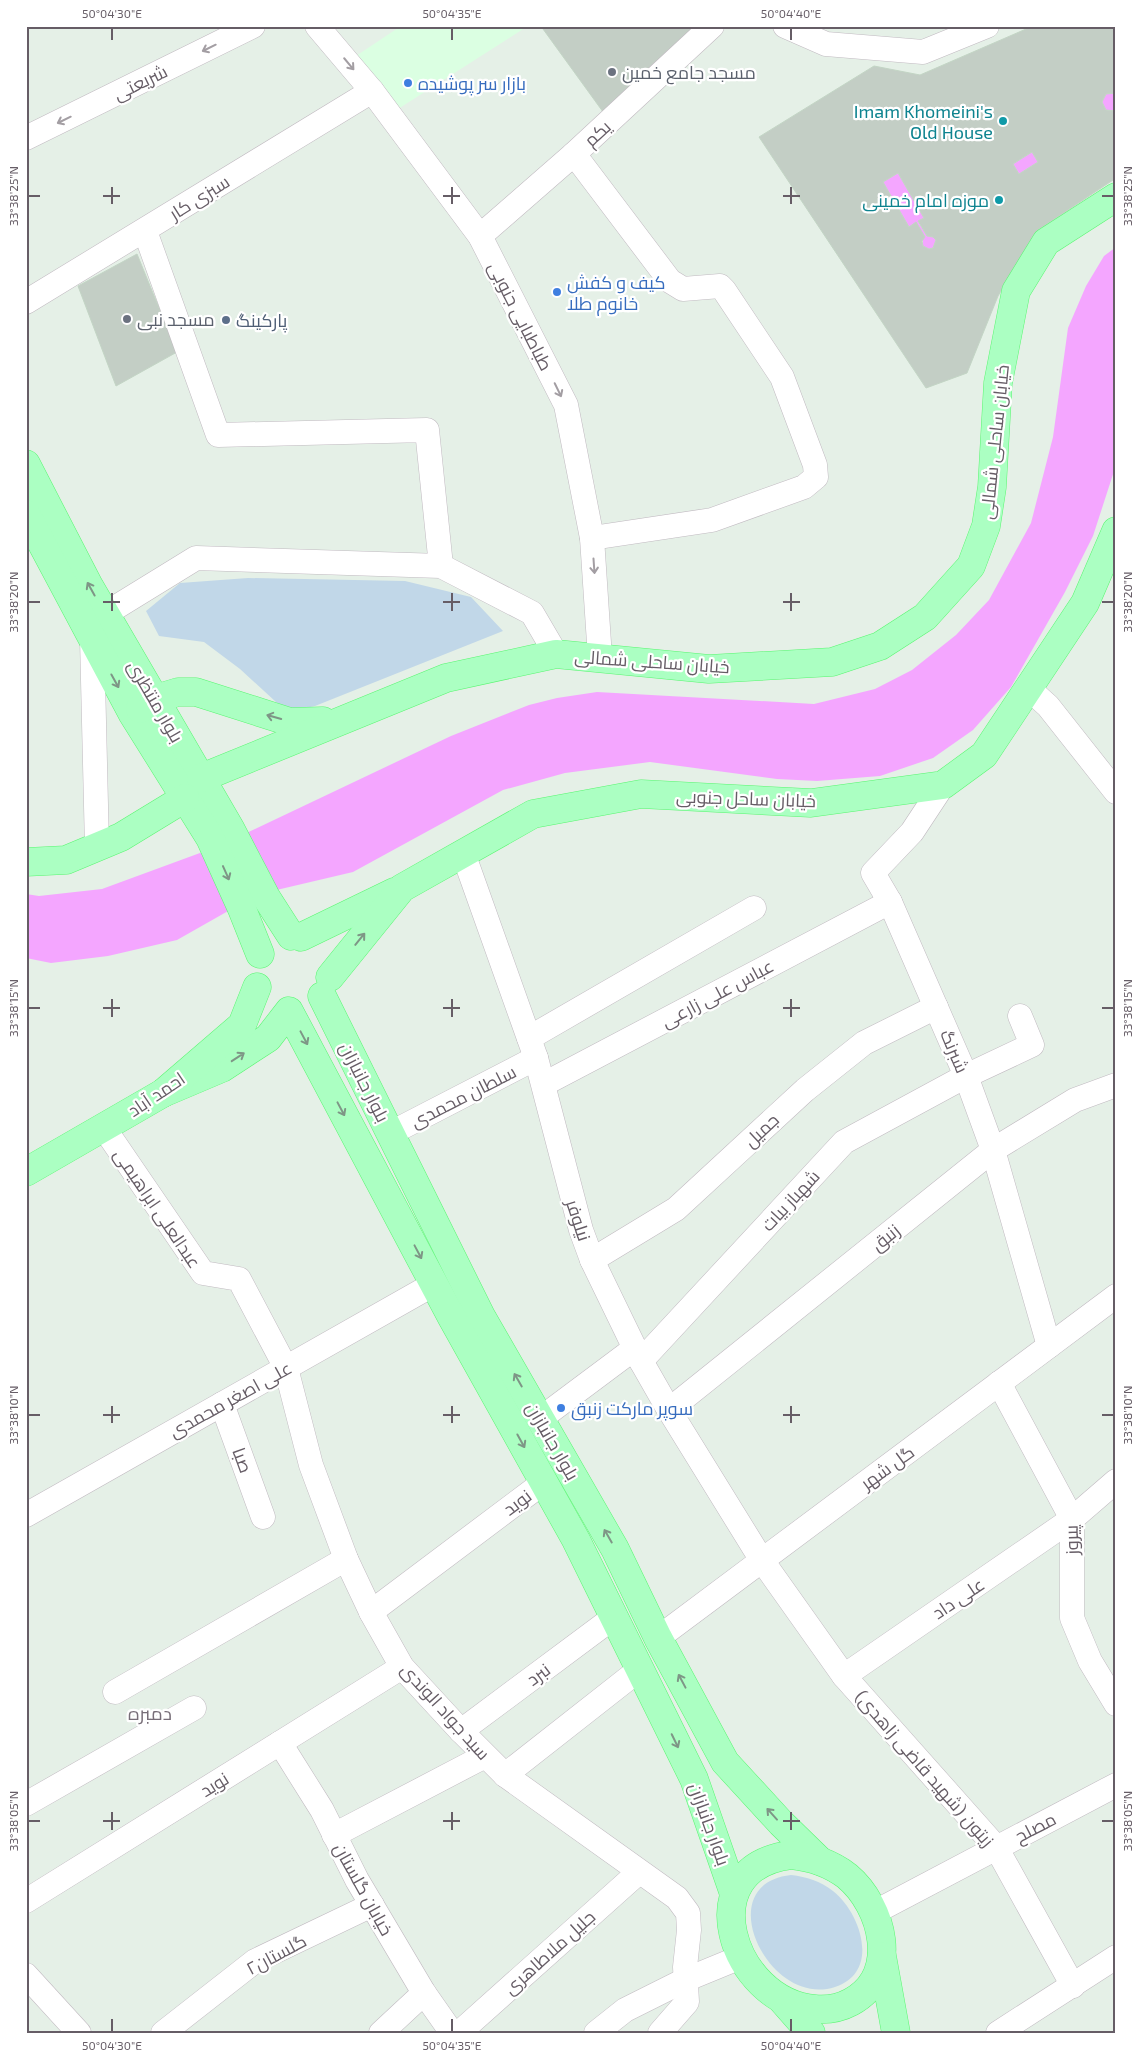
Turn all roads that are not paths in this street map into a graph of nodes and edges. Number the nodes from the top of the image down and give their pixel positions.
1 (253, 26) edge
2 (317, 26) edge
3 (712, 26) edge
4 (785, 26) edge
5 (987, 26) edge
6 (372, 91) junction
7 (26, 138) edge
8 (574, 154) junction
9 (1116, 197) edge
10 (145, 231) junction
11 (480, 236) junction
12 (26, 302) edge
13 (26, 464) edge
14 (26, 514) edge
15 (1116, 531) edge
16 (592, 538) junction
17 (441, 566) junction
18 (105, 614) junction
19 (92, 638) junction
20 (556, 654) junction
21 (600, 658) junction
22 (1028, 688) junction
23 (144, 706) junction
24 (340, 720) junction
25 (943, 785) junction
26 (193, 788) junction
27 (1116, 792) edge
28 (97, 847) junction
29 (463, 853) junction
30 (26, 862) edge
31 (402, 888) junction
32 (890, 902) junction
33 (254, 903) junction
34 (754, 908) dead end
35 (296, 936) junction
36 (260, 954) junction
37 (326, 986) junction
38 (257, 987) junction
39 (936, 1007) junction
40 (289, 1011) junction
41 (1020, 1016) dead end
42 (532, 1048) junction
43 (966, 1076) junction
44 (544, 1084) junction
45 (1116, 1085) edge
46 (163, 1093) junction
47 (104, 1128) junction
48 (391, 1133) junction
49 (993, 1150) junction
50 (26, 1172) edge
51 (592, 1260) junction
52 (434, 1284) junction
53 (1116, 1296) edge
54 (1050, 1346) junction
55 (638, 1354) junction
56 (286, 1368) junction
57 (999, 1383) junction
58 (222, 1404) junction
59 (669, 1410) junction
60 (540, 1419) junction
61 (1116, 1481) edge
62 (544, 1482) junction
63 (26, 1515) edge
64 (263, 1517) dead end
65 (1072, 1519) junction
66 (762, 1559) junction
67 (346, 1560) junction
68 (371, 1612) junction
69 (614, 1617) junction
70 (658, 1638) junction
71 (402, 1666) junction
72 (640, 1669) junction
73 (844, 1676) junction
74 (115, 1692) dead end
75 (1113, 1694) edge
76 (194, 1708) dead end
77 (461, 1732) junction
78 (280, 1743) junction
79 (485, 1756) junction
80 (506, 1775) junction
81 (1116, 1785) edge
82 (26, 1804) edge
83 (334, 1835) junction
84 (996, 1847) junction
85 (820, 1860) junction
86 (639, 1872) junction
87 (734, 1894) junction
88 (26, 1901) edge
89 (372, 1905) junction
90 (874, 1912) junction
91 (882, 1956) junction
92 (741, 1957) junction
93 (1116, 1957) edge
94 (685, 1980) junction
95 (1073, 1986) junction
96 (30, 1988) edge
97 (424, 1993) junction
98 (779, 1998) junction
99 (79, 2033) edge
100 (163, 2033) edge
101 (381, 2033) edge
102 (452, 2033) edge
103 (459, 2033) edge
104 (596, 2033) edge
105 (660, 2033) edge
106 (811, 2033) edge
107 (896, 2033) edge
108 (998, 2033) edge

1 -> 7 street, شریعتی
2 -> 6 street, طباطبایی جنوبی
3 - 8 street, یکم
4 - 5 street
6 - 10 street, سبزی کار
6 - 11 street, طباطبایی جنوبی
8 - 11 street, یکم
8 - 16 street
9 - 21 main road, خیابان ساحلی شمالی
10 - 12 street, سبزی کار
10 - 17 street
11 -> 16 street, طباطبایی جنوبی
18 -> 13 main road, بلوار منتظری
14 - 19 main road, بلوار منتظری
15 - 22 main road, خیابان ساحل جنوبی
16 -> 21 street, طباطبایی جنوبی
17 - 18 street
17 - 20 street
18 - 23 main road, بلوار منتظری
19 -> 23 main road, بلوار منتظری
19 - 28 street
20 - 21 main road, خیابان ساحلی شمالی
20 - 24 main road, خیابان ساحلی شمالی
22 - 25 main road, خیابان ساحل جنوبی
22 - 27 street
24 -> 23 main road
23 - 26 main road, بلوار منتظری
24 - 26 main road, خیابان ساحلی شمالی
25 - 29 main road, خیابان ساحل جنوبی
25 - 32 street, شبرنگ
26 - 28 main road, خیابان ساحلی شمالی
26 - 33 main road, بلوار منتظری
28 - 30 main road, خیابان ساحلی شمالی
29 - 31 main road, خیابان ساحل جنوبی
29 - 42 street, نیلوفر
31 - 35 main road
37 -> 31 main road, خیابان ساحل جنوبی
32 - 39 street, شبرنگ
32 - 44 street, عباس علی زارعی
33 - 35 main road, بلوار منتظری
33 - 36 main road, بلوار منتظری
34 - 42 street, سلطان محمدی
35 - 36 main road
35 - 37 main road
36 - 38 main road
37 - 40 main road
37 - 48 main road, بلوار جانبازان
38 - 40 main road
38 - 46 main road, احمد آباد
39 - 43 street, شبرنگ
39 - 51 street, جمیل
46 -> 40 main road
40 -> 52 main road, بلوار جانبازان
41 - 43 street, شهباز بیات
42 - 44 street, نیلوفر
42 - 48 street, سلطان محمدی
43 - 49 street, شبرنگ
43 - 55 street, شهباز بیات
44 - 51 street, نیلوفر
45 - 49 street, زنبق
46 - 47 main road, احمد آباد
47 - 50 main road, احمد آباد
47 - 56 street, عبدالعلی ابراهیمی
60 -> 48 main road, بلوار جانبازان
49 - 54 street, شبرنگ
49 - 59 street, زنبق
51 - 55 street, نیلوفر
52 - 56 street, علی اصغر محمدی
52 -> 62 main road, بلوار جانبازان
53 - 54 street, گل شهر
54 - 57 street, گل شهر
55 - 59 street, نیلوفر
55 - 60 street, شهباز بیات
56 - 58 street, علی اصغر محمدی
56 - 67 street, سید جواد الوندی
57 - 65 street, پیروز
57 - 66 street, گل شهر
58 - 63 street, علی اصغر محمدی
58 - 64 street, صبا
59 - 66 street, نیلوفر
70 -> 60 main road, بلوار جانبازان
61 - 65 street, علی داد
62 - 68 street, نوید
62 - 69 main road, بلوار جانبازان
65 - 73 street, علی داد
65 - 75 street, پیروز
66 - 70 street, گل شهر
66 - 73 street, زیتون (شهید قاضی زاهدی)
67 - 68 street, سید جواد الوندی
67 - 74 street
68 - 71 street, سید جواد الوندی
69 - 72 main road, بلوار جانبازان
69 - 77 street, نبرد
85 -> 70 main road, بلوار جانبازان
71 - 77 street, سید جواد الوندی
71 - 78 street, نوید
72 - 80 street
72 -> 87 main road, بلوار جانبازان
73 - 84 street, زیتون (شهید قاضی زاهدی)
76 - 82 street
77 - 79 street, سید جواد الوندی
78 - 83 street, خیابان گلستان
78 - 88 street, نوید
79 - 80 street, سید جواد الوندی
79 - 83 street
80 - 86 street, سید جواد الوندی
81 - 84 street, مصلح
83 - 89 street, خیابان گلستان
84 - 90 street, مصلح
84 - 95 street, زیتون (شهید قاضی زاهدی)
85 - 87 main road
85 - 90 main road
86 - 94 street, سید جواد الوندی
86 - 103 street, جلیل ملاطاهری
87 - 92 main road
89 - 97 street, خیابان گلستان
89 - 100 street, گلستان۲
90 - 91 main road
91 - 98 main road
91 - 107 main road
92 - 94 street
92 - 98 main road
93 - 95 street
94 - 104 street
94 - 105 street, سید جواد الوندی
95 - 108 street
96 - 99 street
97 - 101 street
97 - 102 street, خیابان گلستان
98 - 106 main road

